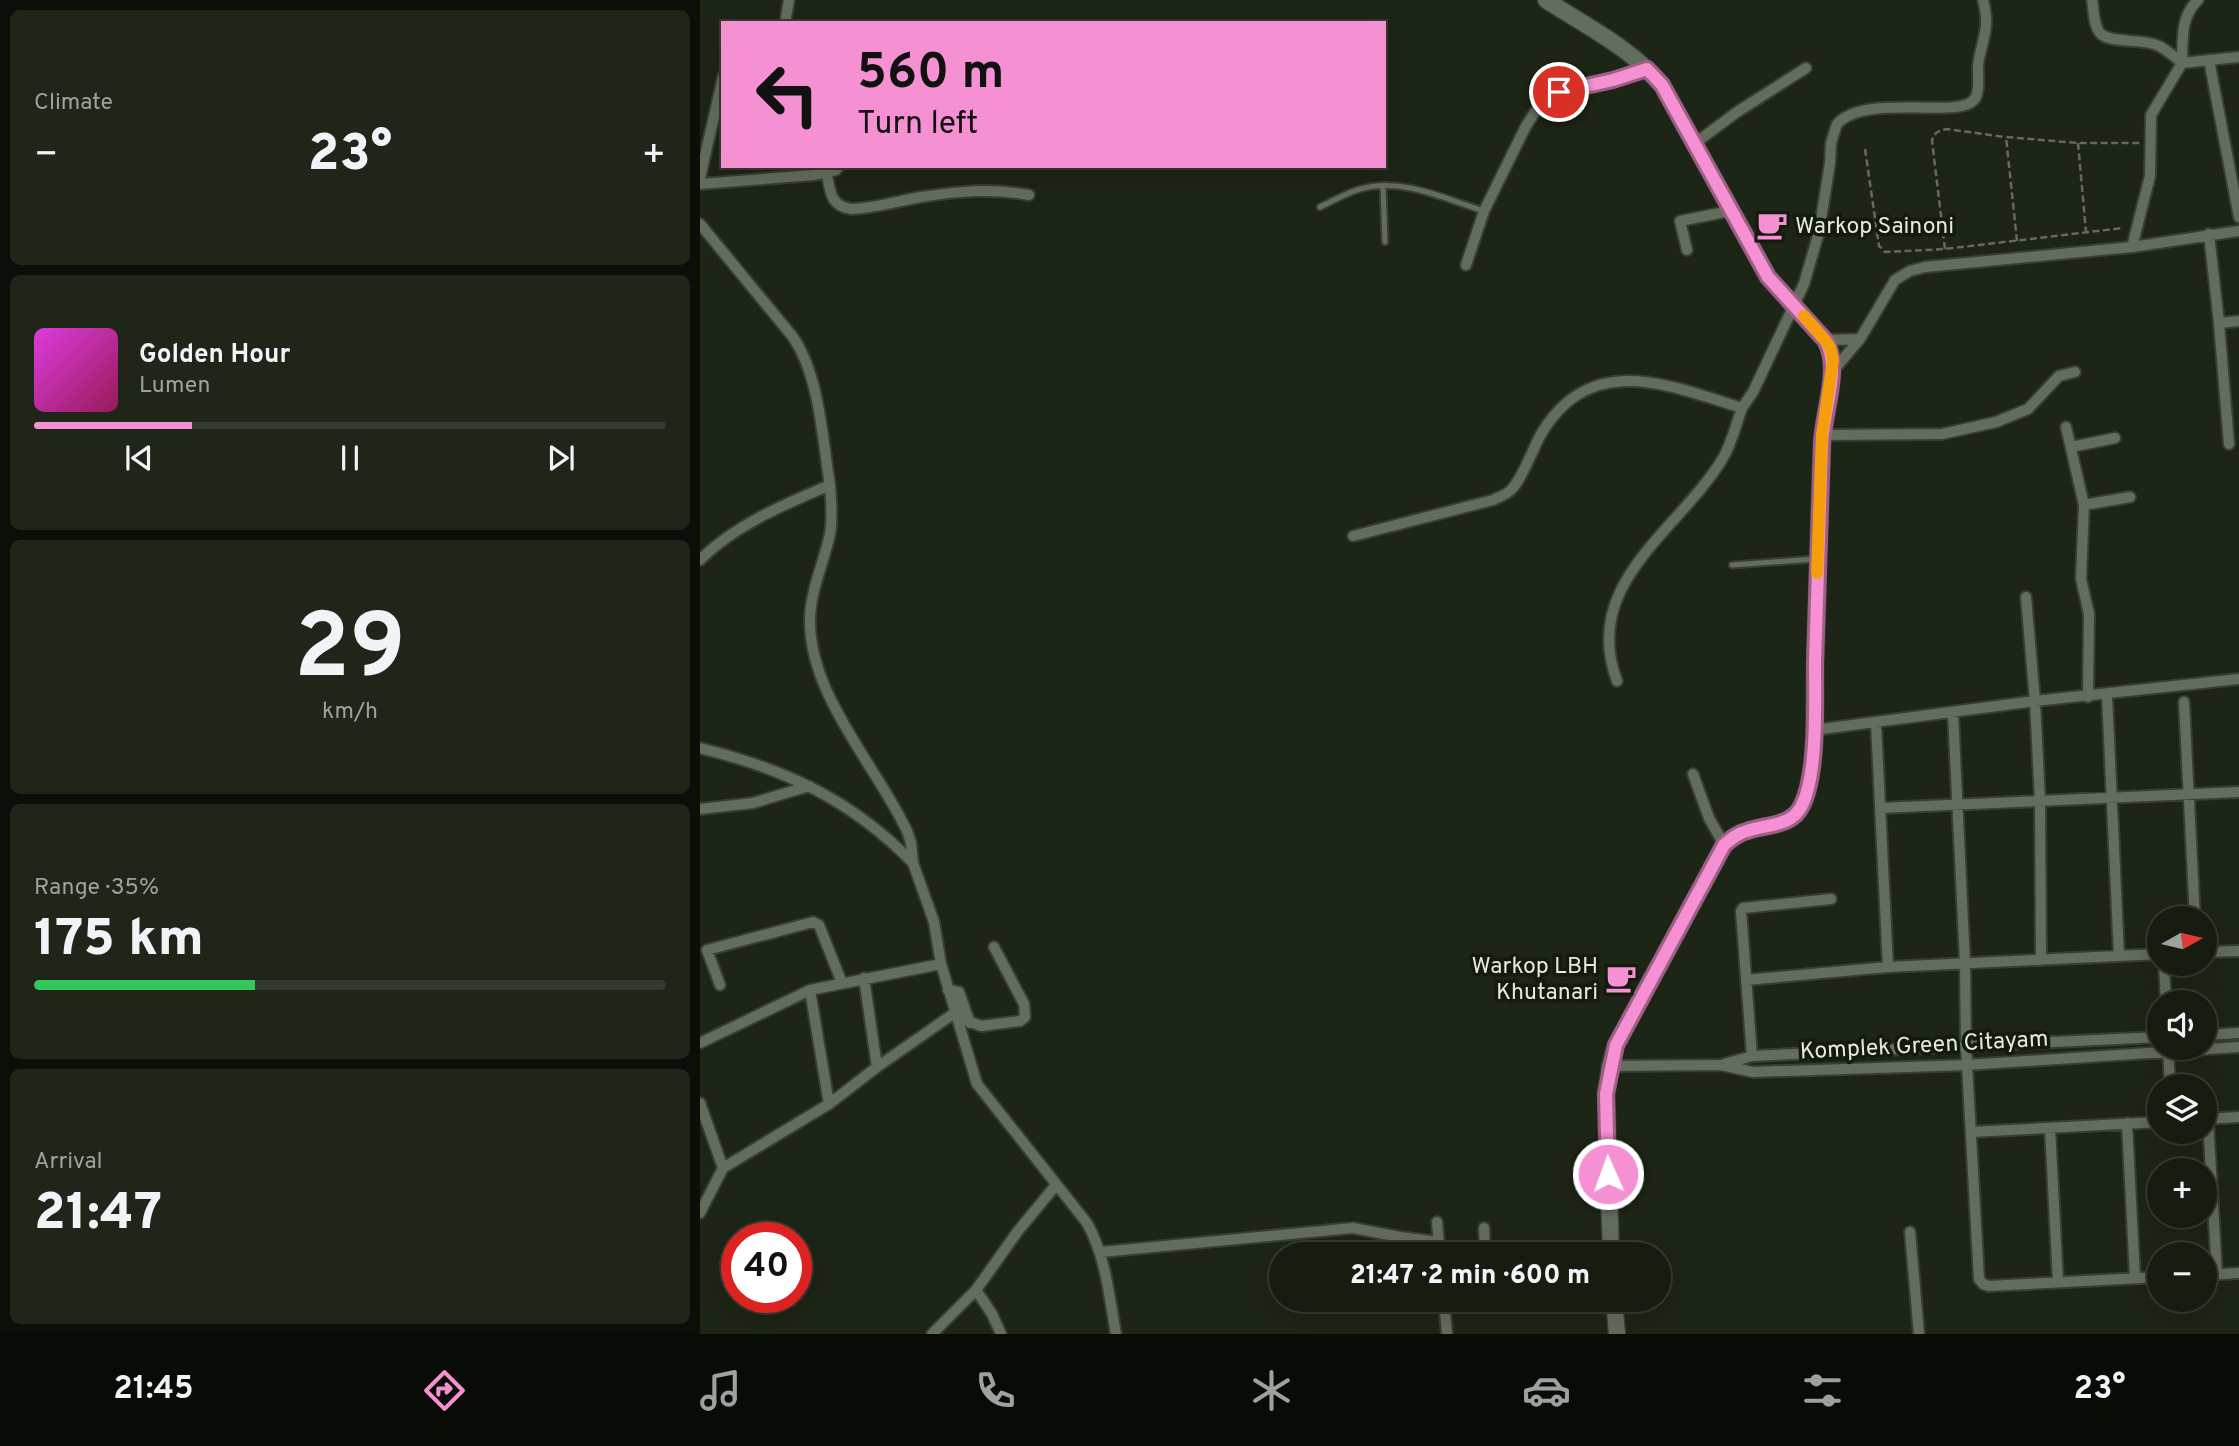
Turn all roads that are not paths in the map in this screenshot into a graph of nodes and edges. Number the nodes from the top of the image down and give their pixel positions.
1 (789, 0) edge
2 (1546, 0) edge
3 (1983, 0) edge
4 (2092, 0) edge
5 (2198, 0) edge
6 (785, 21) edge
7 (2174, 57) junction
8 (2239, 57) edge
9 (2209, 60) junction
10 (1806, 68) dead end
11 (1647, 69) junction
12 (721, 86) edge
13 (1694, 144) junction
14 (838, 168) edge
15 (827, 174) junction
16 (700, 178) edge
17 (700, 184) edge
18 (1382, 186) junction
19 (1028, 195) dead end
20 (1320, 207) dead end
21 (1484, 211) junction
22 (1730, 211) junction
23 (2239, 217) edge
24 (700, 224) edge
25 (2239, 231) edge
26 (2209, 234) junction
27 (1385, 242) dead end
28 (2133, 247) junction
29 (1687, 250) dead end
30 (1466, 265) dead end
31 (1793, 304) junction
32 (2239, 321) edge
33 (2219, 323) junction
34 (1816, 330) junction
35 (1860, 340) junction
36 (1832, 372) junction
37 (2075, 372) dead end
38 (1742, 408) junction
39 (2066, 427) dead end
40 (1822, 435) junction
41 (2115, 438) dead end
42 (2229, 443) dead end
43 (2071, 447) junction
44 (830, 485) junction
45 (2130, 497) dead end
46 (2084, 505) junction
47 (1353, 536) dead end
48 (1818, 559) junction
49 (700, 560) edge
50 (1732, 565) dead end
51 (2026, 597) dead end
52 (2239, 679) edge
53 (1617, 681) dead end
54 (2106, 695) junction
55 (2088, 697) junction
56 (2035, 701) junction
57 (2184, 702) dead end
58 (1953, 713) junction
59 (1876, 723) junction
60 (1814, 730) junction
61 (700, 748) edge
62 (1693, 774) dead end
63 (809, 786) junction
64 (2239, 792) edge
65 (2190, 794) junction
66 (2112, 798) junction
67 (2040, 801) junction
68 (1958, 804) junction
69 (700, 808) edge
70 (1880, 808) junction
71 (1724, 845) junction
72 (913, 863) junction
73 (1831, 899) dead end
74 (2194, 906) edge
75 (994, 947) dead end
76 (2239, 951) edge
77 (2217, 952) edge
78 (2147, 955) edge
79 (2119, 956) junction
80 (2041, 960) junction
81 (1965, 963) junction
82 (941, 964) junction
83 (1888, 967) junction
84 (864, 978) junction
85 (1746, 980) junction
86 (842, 982) junction
87 (720, 985) dead end
88 (810, 990) junction
89 (948, 990) junction
90 (957, 1015) junction
91 (970, 1023) junction
92 (2239, 1033) edge
93 (2217, 1034) edge
94 (2147, 1038) edge
95 (700, 1043) edge
96 (1966, 1047) junction
97 (2239, 1047) edge
98 (2217, 1048) edge
99 (2147, 1052) edge
100 (1752, 1056) junction
101 (1721, 1065) junction
102 (1967, 1065) junction
103 (1611, 1066) junction
104 (877, 1067) junction
105 (700, 1103) edge
106 (829, 1104) junction
107 (2239, 1118) edge
108 (2217, 1119) edge
109 (2147, 1123) edge
110 (2127, 1124) junction
111 (2050, 1128) junction
112 (1971, 1132) junction
113 (2208, 1144) edge
114 (723, 1168) junction
115 (1056, 1185) junction
116 (700, 1213) edge
117 (1437, 1222) dead end
118 (1484, 1228) dead end
119 (1910, 1232) dead end
120 (1439, 1242) joint
121 (1485, 1242) edge
122 (1611, 1242) edge
123 (2210, 1242) edge
124 (1101, 1252) junction
125 (2239, 1273) edge
126 (2217, 1274) edge
127 (2135, 1278) junction
128 (2147, 1278) edge
129 (2058, 1282) junction
130 (976, 1290) junction
131 (1445, 1312) edge
132 (1615, 1312) edge
133 (932, 1334) edge
134 (1001, 1334) edge
135 (1116, 1334) edge
136 (1447, 1334) edge
137 (1617, 1334) edge
138 (1919, 1334) edge

1 - 6 street
2 - 11 street
3 - 31 street
4 - 7 street
5 - 7 street
7 - 9 street
7 - 28 street
8 - 9 street
9 - 23 street
10 - 13 street
11 - 13 street
11 - 21 street
12 - 16 street
13 - 22 street
14 - 15 street
15 - 17 street
15 - 19 street
18 - 20 lane
18 - 21 lane
18 - 27 lane
21 - 30 street
22 - 29 street
22 - 31 street
24 - 44 street
25 - 26 street
26 - 28 street
26 - 33 street
28 - 35 street
31 - 34 street
31 - 38 street
32 - 33 street
33 - 42 street
34 - 35 street
34 - 36 street
35 - 36 street
36 - 40 street
37 - 40 street
38 - 47 street
38 - 53 street
39 - 43 street
40 - 48 street
41 - 43 street
43 - 46 street
44 - 49 street
44 - 72 street
45 - 46 street
46 - 55 street
48 - 50 lane
48 - 60 street
51 - 56 street
52 - 54 street
54 - 55 street
54 - 66 street
55 - 56 street
56 - 58 street
56 - 67 street
57 - 65 street
58 - 59 street
58 - 68 street
59 - 60 street
59 - 70 street
60 - 71 street
61 - 63 street
62 - 71 street
63 - 69 street
63 - 72 street
64 - 65 street
65 - 66 street
65 - 74 street
66 - 67 street
66 - 79 street
67 - 68 street
67 - 80 street
68 - 70 street
68 - 81 street
70 - 83 street
71 - 103 street
72 - 82 street
73 - 85 street
75 - 91 street
76 - 77 street
78 - 79 street
79 - 80 street
80 - 81 street
81 - 83 street
81 - 96 street
82 - 84 street
82 - 89 street
83 - 85 street
84 - 86 street
84 - 104 street
85 - 100 street
86 - 87 street
86 - 88 street
88 - 95 street
88 - 106 street
89 - 90 street
89 - 91 street
90 - 91 street
90 - 104 street
90 - 115 street
92 - 93 street
94 - 96 street
96 - 100 street
96 - 102 street
97 - 98 street, Komplek Green Citayam
99 - 102 street, Komplek Green Citayam
100 - 101 street
101 - 102 street, Komplek Green Citayam
101 - 103 street, Komplek Green Citayam
102 - 112 street
103 - 122 street
104 - 106 street
105 - 114 street
106 - 114 street
107 - 108 street
109 - 110 street
110 - 111 street
110 - 127 street
111 - 112 street
111 - 129 street
112 - 129 street
113 - 123 street
114 - 116 street
115 - 124 street
115 - 130 street
117 - 120 street
118 - 121 street
119 - 138 street
120 - 124 street
124 - 135 street
125 - 126 street
127 - 128 street
127 - 129 street
130 - 133 street
130 - 134 street
131 - 136 street
132 - 137 street

